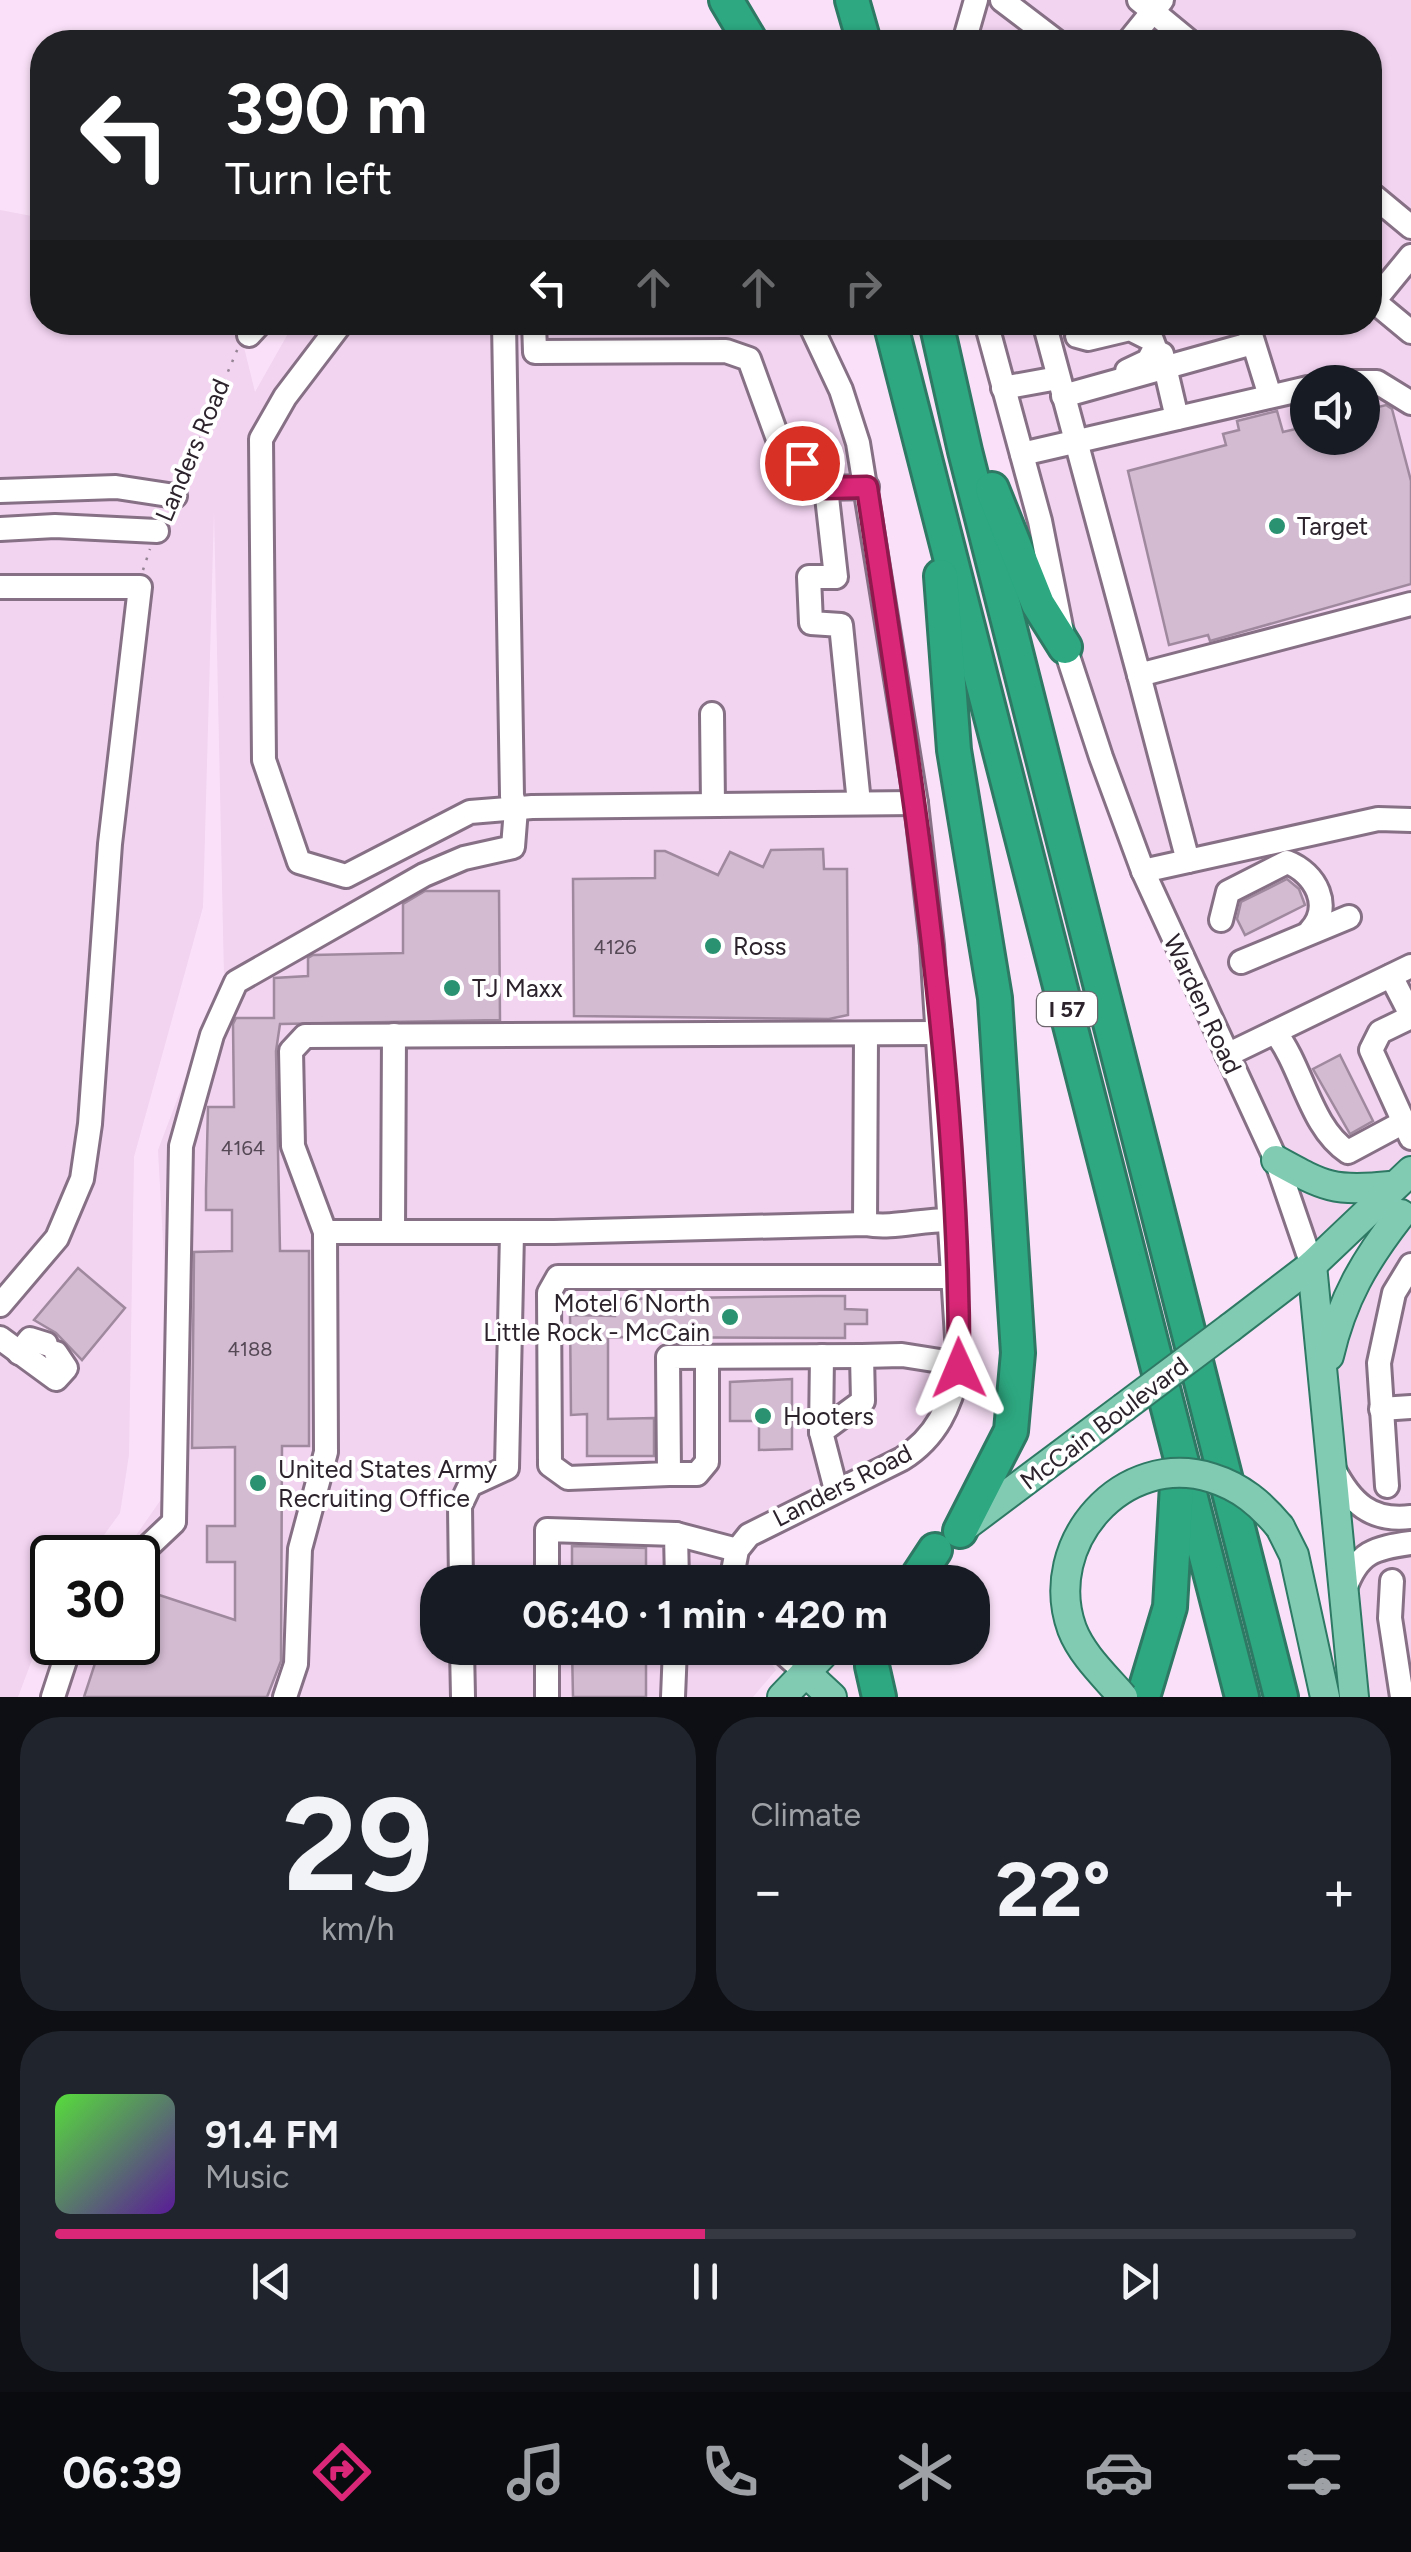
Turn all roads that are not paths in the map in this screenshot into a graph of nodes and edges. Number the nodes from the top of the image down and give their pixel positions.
1 (726, 0) edge
2 (852, 0) edge
3 (976, 0) edge
4 (1002, 0) edge
5 (1151, 4) edge
6 (744, 30) edge
7 (861, 30) edge
8 (967, 30) edge
9 (1043, 30) edge
10 (1135, 30) edge
11 (1178, 30) edge
12 (1382, 203) edge
13 (1411, 227) edge
14 (1411, 256) edge
15 (1382, 289) edge
16 (1382, 308) edge
17 (1411, 332) edge
18 (332, 335) edge
19 (504, 335) edge
20 (534, 335) edge
21 (815, 335) edge
22 (893, 335) edge
23 (939, 335) edge
24 (990, 335) edge
25 (1048, 335) edge
26 (1067, 335) edge
27 (1081, 335) edge
28 (1105, 335) edge
29 (1142, 335) edge
30 (1156, 335) edge
31 (1245, 335) edge
32 (1251, 335) edge
33 (1077, 336) junction
34 (504, 352) junction
35 (535, 352) junction
36 (1165, 368) junction
37 (1380, 384) edge
38 (951, 388) junction
39 (1004, 388) junction
40 (1065, 389) junction
41 (1290, 392) edge
42 (1270, 396) junction
43 (1411, 402) edge
44 (1176, 418) junction
45 (1074, 442) junction
46 (1022, 454) junction
47 (116, 487) junction
48 (867, 487) junction
49 (826, 488) junction
50 (0, 490) edge
51 (175, 496) road end
52 (936, 497) junction
53 (0, 529) edge
54 (114, 529) junction
55 (158, 531) road end
56 (0, 587) edge
57 (1411, 604) edge
58 (1066, 647) junction
59 (1139, 675) junction
60 (712, 714) dead end
61 (916, 802) junction
62 (858, 804) junction
63 (713, 805) junction
64 (516, 809) junction
65 (1411, 820) edge
66 (1283, 853) junction
67 (1188, 861) junction
68 (1144, 871) junction
69 (1349, 917) dead end
70 (1221, 920) dead end
71 (1310, 930) junction
72 (1241, 962) dead end
73 (1401, 971) edge
74 (1411, 1016) edge
75 (1275, 1032) junction
76 (940, 1033) junction
77 (394, 1035) junction
78 (866, 1035) junction
79 (1227, 1056) junction
80 (1407, 1130) edge
81 (1276, 1160) junction
82 (1401, 1179) edge
83 (1406, 1210) edge
84 (952, 1220) junction
85 (865, 1224) junction
86 (393, 1230) junction
87 (324, 1232) junction
88 (512, 1232) junction
89 (1411, 1265) edge
90 (1312, 1266) junction
91 (956, 1277) junction
92 (0, 1305) edge
93 (9, 1345) edge
94 (822, 1356) junction
95 (862, 1356) junction
96 (707, 1357) junction
97 (959, 1364) junction
98 (1324, 1382) junction
99 (1411, 1407) edge
100 (1381, 1408) junction
101 (821, 1432) junction
102 (1178, 1445) junction
103 (1332, 1465) junction
104 (669, 1474) junction
105 (1387, 1486) dead end
106 (836, 1490) junction
107 (1411, 1517) edge
108 (676, 1534) junction
109 (160, 1535) edge
110 (947, 1540) junction
111 (1411, 1543) edge
112 (737, 1550) junction
113 (461, 1565) edge
114 (547, 1565) edge
115 (677, 1565) edge
116 (734, 1565) edge
117 (918, 1565) edge
118 (927, 1565) edge
119 (1392, 1582) dead end
120 (1344, 1592) junction
121 (64, 1665) edge
122 (462, 1665) edge
123 (547, 1665) edge
124 (674, 1665) edge
125 (797, 1665) edge
126 (812, 1665) edge
127 (872, 1665) edge
128 (805, 1672) junction
129 (53, 1697) edge
130 (284, 1697) edge
131 (463, 1697) edge
132 (546, 1697) edge
133 (673, 1697) edge
134 (782, 1697) edge
135 (832, 1697) edge
136 (880, 1697) edge
137 (1122, 1697) edge
138 (1143, 1697) edge
139 (1242, 1697) edge
140 (1281, 1697) edge
141 (1325, 1697) edge
142 (1354, 1697) edge
143 (1402, 1697) edge

1 - 6 highway
2 - 7 highway
3 - 8 street
4 - 9 street
5 - 10 street
5 - 11 street
12 - 13 street
14 - 15 street
16 - 17 street
18 - 64 street
19 - 34 street
20 - 35 street
21 - 48 street, Landers Road
22 - 52 highway, I 57
23 - 38 highway, I 57
24 - 39 street, Warden Road
25 - 40 street
26 - 33 street
27 - 33 street
28 - 33 street
29 - 40 street
30 - 36 street
31 - 36 street
32 - 42 street
34 - 35 street
34 - 64 street
35 - 49 street
36 - 40 street
36 - 44 street
37 - 43 street
38 - 58 highway
38 - 140 highway, I 57
39 - 40 street
39 - 46 street, Warden Road
40 - 45 street
41 - 42 street
42 - 44 street
44 - 45 street
45 - 46 street
45 - 59 street
46 - 58 street, Warden Road
47 - 50 street
47 - 51 street
47 - 54 street
48 - 49 street
48 - 61 street, Landers Road
49 - 62 street
52 - 102 highway, I 57
52 - 110 highway
53 - 54 street
54 - 55 street
56 - 92 street
57 - 59 street
58 - 68 street, Warden Road
59 - 67 street
60 - 63 street
61 - 62 street
61 - 76 street, Landers Road
62 - 63 street
63 - 64 street
64 - 109 street
65 - 66 street
66 - 67 street
66 - 70 street
66 - 71 street
67 - 68 street
68 - 79 street, Warden Road
69 - 71 street
71 - 72 street
73 - 74 street
73 - 75 street
74 - 80 street
75 - 79 street
75 - 80 street
76 - 78 street
76 - 84 street, Landers Road
77 - 78 street
77 - 86 street
77 - 87 street
78 - 85 street
79 - 81 street, Warden Road
81 - 82 main road
81 - 90 street, Warden Road
82 - 90 main road, McCain Boulevard
83 - 90 main road, McCain Boulevard
83 - 98 main road
84 - 85 street
84 - 91 street, Landers Road
85 - 88 street
86 - 87 street
86 - 88 street
87 - 130 street
88 - 113 street
89 - 100 street
90 - 98 main road, Warden Road
90 - 110 main road, McCain Boulevard, bridge
91 - 97 street, Landers Road
91 - 104 street
93 - 93 street
94 - 95 street
94 - 96 street
94 - 101 street
95 - 97 street
95 - 101 street
96 - 104 street
96 - 104 street
97 - 106 street, Landers Road
98 - 103 main road, Warden Road
99 - 100 street
100 - 105 street
101 - 106 street
102 - 138 highway
102 - 139 highway, I 57
103 - 107 street
103 - 120 main road, Warden Road
106 - 112 street, Landers Road
108 - 112 street
108 - 114 street
108 - 115 street
110 - 117 main road, McCain Boulevard
110 - 118 highway
111 - 120 street
112 - 116 street
119 - 143 street
120 - 142 main road, Warden Road
121 - 129 street
122 - 131 street
123 - 132 street
124 - 133 street
125 - 128 street
126 - 128 main road
127 - 136 highway
128 - 134 main road
128 - 135 main road
137 - 141 main road, bridge

